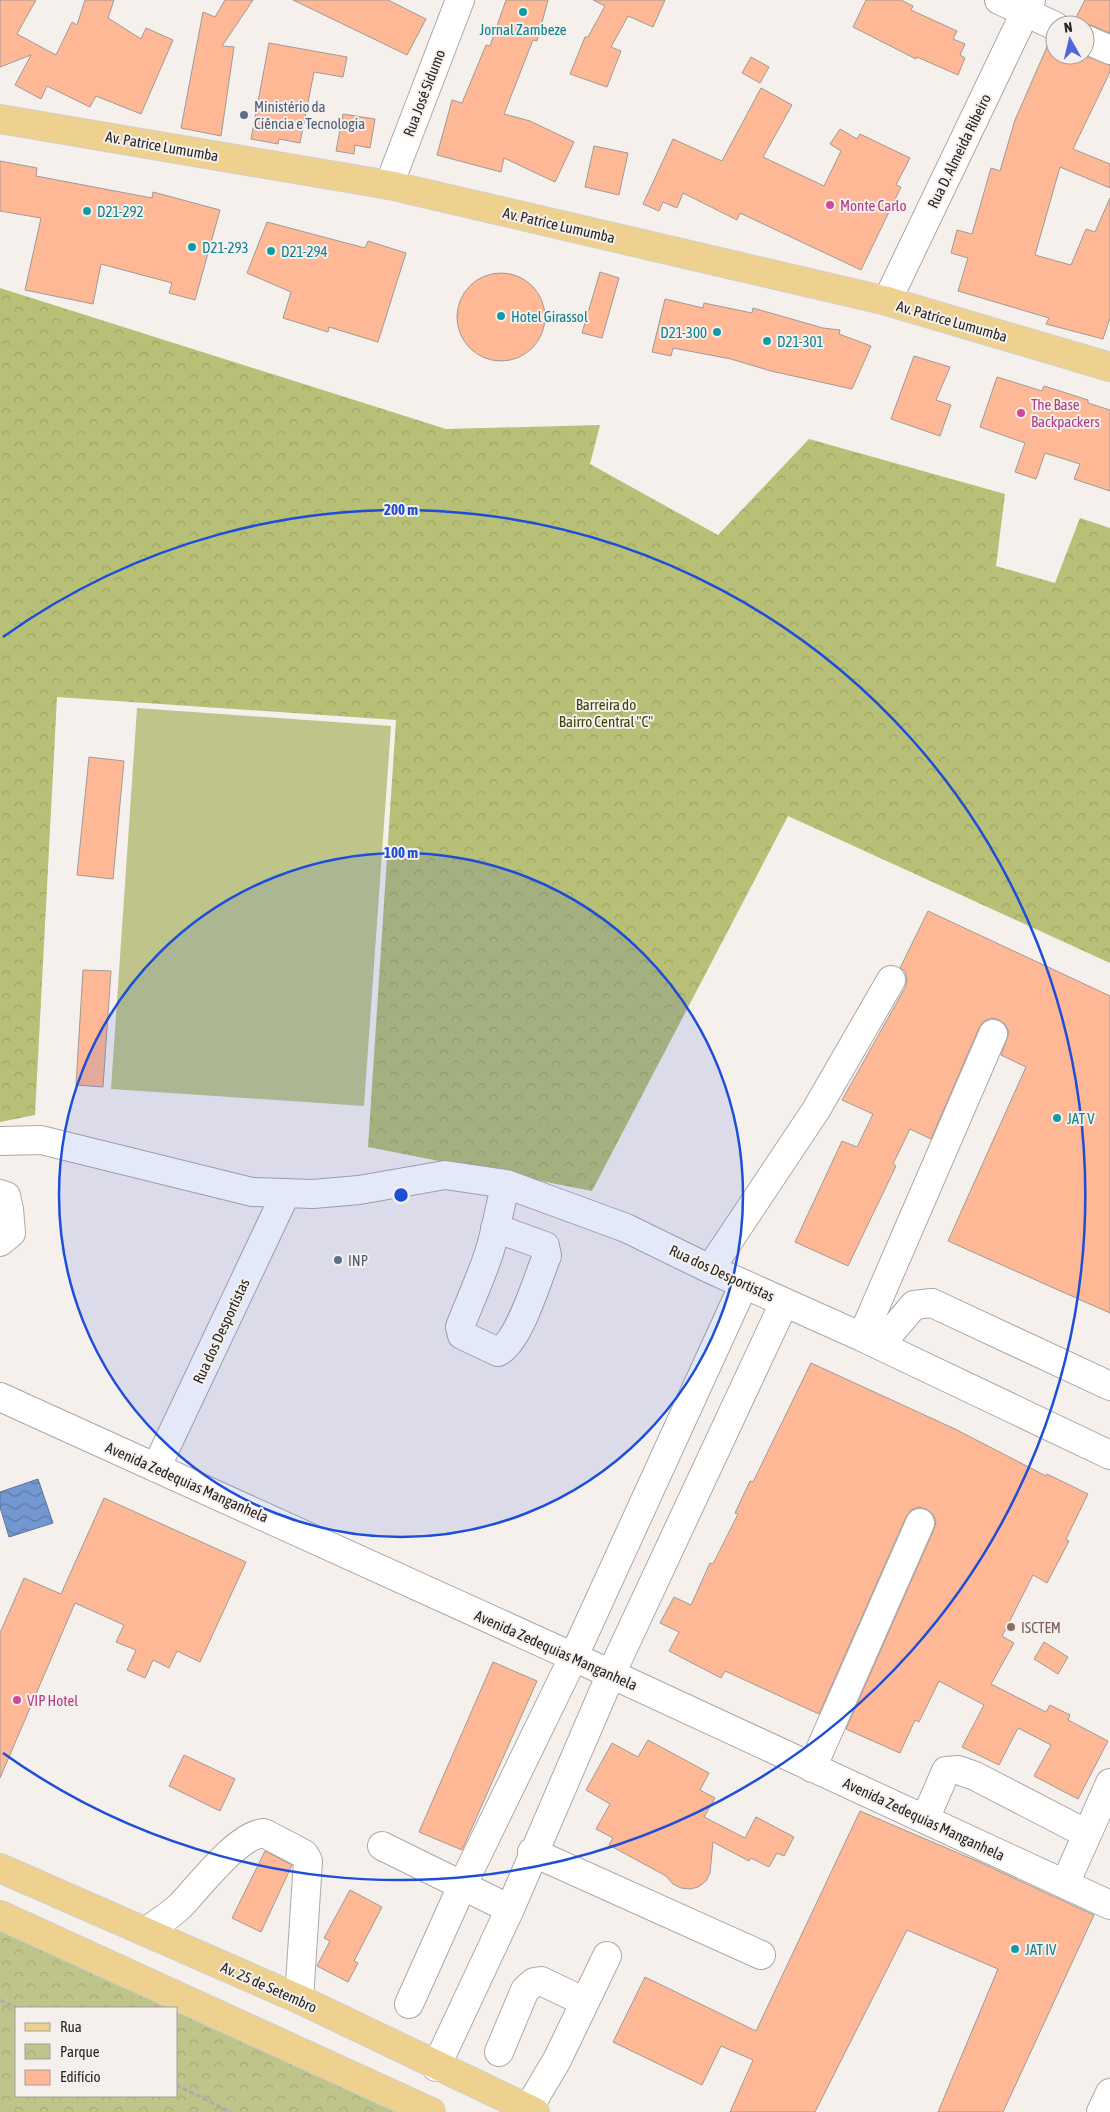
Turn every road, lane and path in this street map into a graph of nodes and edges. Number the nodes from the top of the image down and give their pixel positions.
1 (460, 0) edge
2 (999, 0) edge
3 (1028, 6) edge
4 (1045, 19) edge
5 (1095, 43) edge
6 (1110, 50) edge
7 (0, 119) edge
8 (389, 185) junction
9 (887, 301) junction
10 (1110, 367) edge
11 (892, 980) dead end
12 (993, 1034) dead end
13 (0, 1141) edge
14 (506, 1184) junction
15 (286, 1193) junction
16 (0, 1194) edge
17 (495, 1228) dead end
18 (0, 1242) edge
19 (710, 1269) junction
20 (744, 1284) junction
21 (784, 1303) junction
22 (871, 1341) junction
23 (1110, 1386) edge
24 (0, 1397) edge
25 (1110, 1455) edge
26 (156, 1468) junction
27 (920, 1523) dead end
28 (574, 1658) junction
29 (611, 1674) junction
30 (812, 1768) junction
31 (1110, 1783) edge
32 (925, 1820) junction
33 (1087, 1834) junction
34 (382, 1846) dead end
35 (532, 1852) junction
36 (0, 1868) edge
37 (1065, 1884) junction
38 (462, 1886) junction
39 (1110, 1905) edge
40 (510, 1909) junction
41 (0, 1915) edge
42 (146, 1932) junction
43 (760, 1955) dead end
44 (607, 1956) dead end
45 (299, 1999) junction
46 (0, 2000) edge
47 (585, 2002) junction
48 (409, 2004) dead end
49 (16, 2007) edge
50 (499, 2052) dead end
51 (436, 2067) junction
52 (178, 2086) edge
53 (1110, 2093) edge
54 (532, 2110) edge
55 (232, 2112) edge
56 (431, 2112) edge
57 (1102, 2112) edge

1 - 8 street, Rua José Sidumo
2 - 3 street
3 - 4 street
3 - 9 street, Rua D. Almeida Ribeiro
5 - 6 street
7 - 8 main road, Av. Patrice Lumumba
8 - 9 main road, Av. Patrice Lumumba
9 - 10 main road, Av. Patrice Lumumba
11 - 19 street
12 - 22 street
13 - 15 street, Rua dos Desportistas
14 - 15 street, Rua dos Desportistas
14 - 17 street
14 - 19 street, Rua dos Desportistas
15 - 26 street, Rua dos Desportistas
16 - 18 street
19 - 20 street, Rua dos Desportistas
20 - 21 street, Rua dos Desportistas
20 - 28 street
21 - 22 street, Rua dos Desportistas
21 - 29 street
22 - 23 street
22 - 25 street, Rua dos Desportistas
24 - 26 street, Avenida Zedequias Manganhela
26 - 28 street, Avenida Zedequias Manganhela
27 - 30 street
28 - 29 street, Avenida Zedequias Manganhela
28 - 38 street
29 - 30 street, Avenida Zedequias Manganhela
29 - 35 street
30 - 32 street, Avenida Zedequias Manganhela
31 - 33 street
32 - 33 street
32 - 37 street, Avenida Zedequias Manganhela
33 - 37 street
34 - 38 street
35 - 40 street
35 - 43 street
36 - 42 main road, Av. 25 de Setembro
37 - 39 street, Avenida Zedequias Manganhela
38 - 40 street
38 - 48 street
40 - 51 street
41 - 56 main road
42 - 45 main road, Av. 25 de Setembro
42 - 45 street
44 - 47 street
45 - 51 main road, Av. 25 de Setembro
46 - 49 path
47 - 50 street
47 - 54 street
51 - 54 main road, Av. 25 de Setembro
52 - 55 path
53 - 57 street

